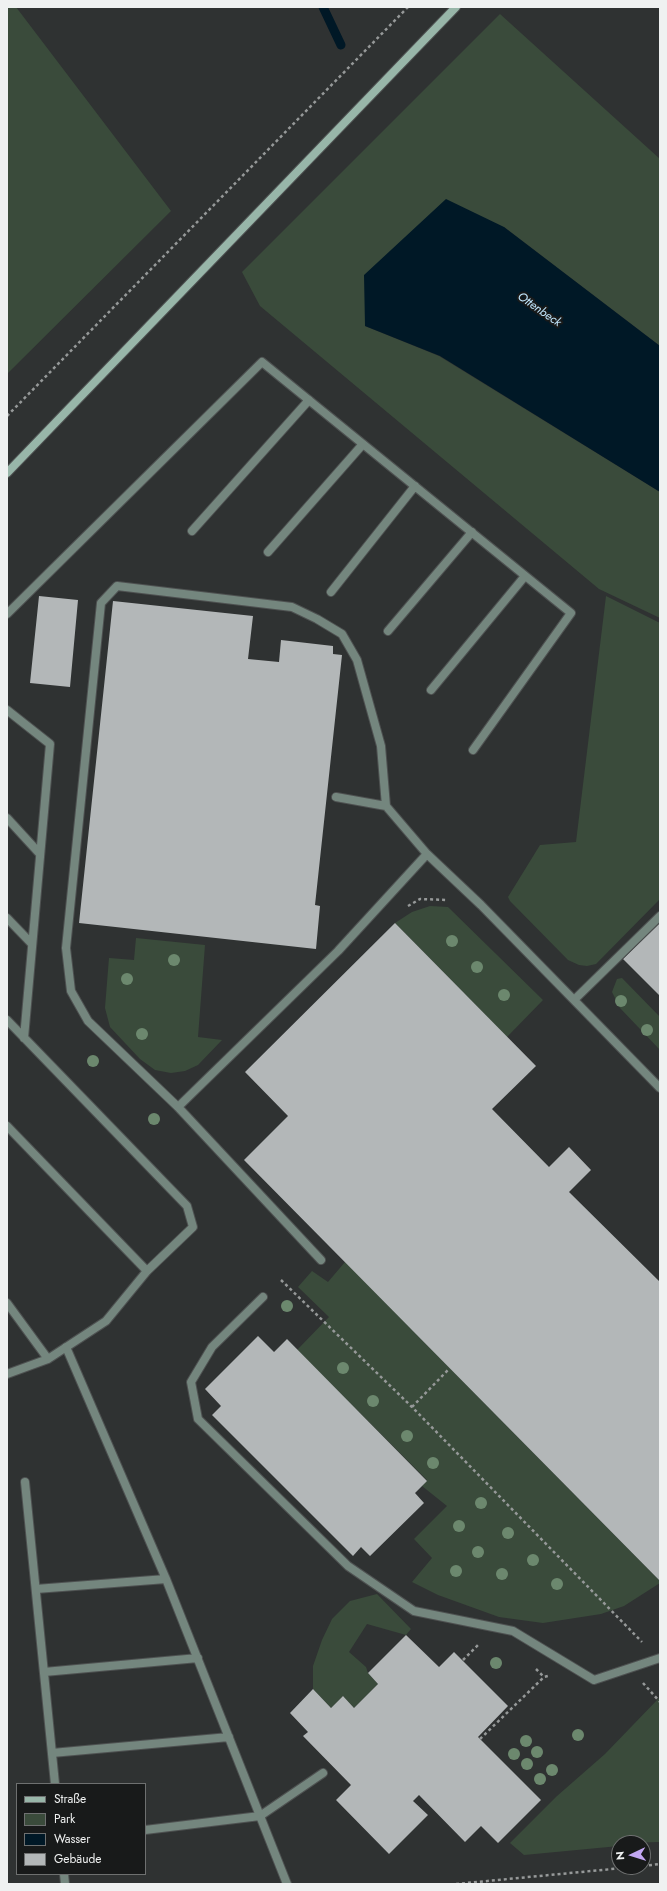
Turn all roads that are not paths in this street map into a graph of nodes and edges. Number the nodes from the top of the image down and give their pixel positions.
1 (456, 7) edge
2 (309, 400) junction
3 (363, 444) junction
4 (7, 472) edge
5 (415, 486) junction
6 (192, 531) dead end
7 (472, 532) junction
8 (268, 552) dead end
9 (525, 576) junction
10 (331, 592) dead end
11 (7, 614) edge
12 (388, 631) dead end
13 (431, 690) dead end
14 (7, 710) edge
15 (474, 750) dead end
16 (336, 797) dead end
17 (386, 806) junction
18 (7, 818) edge
19 (40, 854) junction
20 (427, 854) junction
21 (660, 916) edge
22 (7, 918) edge
23 (32, 944) junction
24 (574, 1000) junction
25 (7, 1020) edge
26 (24, 1038) junction
27 (660, 1088) edge
28 (178, 1108) junction
29 (7, 1126) edge
30 (321, 1260) dead end
31 (147, 1271) junction
32 (263, 1297) dead end
33 (7, 1303) edge
34 (66, 1347) junction
35 (48, 1359) junction
36 (7, 1374) edge
37 (25, 1482) dead end
38 (166, 1579) junction
39 (36, 1589) junction
40 (198, 1658) junction
41 (660, 1658) edge
42 (44, 1672) junction
43 (229, 1737) junction
44 (52, 1753) junction
45 (323, 1773) dead end
46 (55, 1783) edge
47 (260, 1816) junction
48 (146, 1830) edge
49 (287, 1884) edge

1 - 4 main road
2 - 3 lane
2 - 6 lane
2 - 11 lane
3 - 5 lane
3 - 8 lane
5 - 7 lane
5 - 10 lane
7 - 9 lane
7 - 12 lane
9 - 13 lane
9 - 15 lane
14 - 19 lane
16 - 17 lane
17 - 20 lane
17 - 28 lane
18 - 19 lane
19 - 23 lane
20 - 24 lane
20 - 28 lane
21 - 24 lane
22 - 23 lane
23 - 26 lane
24 - 27 lane
25 - 26 lane
26 - 31 lane
28 - 30 lane
29 - 31 lane
31 - 34 lane
32 - 41 lane
33 - 35 lane
34 - 35 lane
34 - 38 lane
35 - 36 lane
37 - 39 lane
38 - 39 lane
38 - 40 lane
39 - 42 lane
40 - 42 lane
40 - 43 lane
42 - 44 lane
43 - 44 lane
43 - 47 lane
44 - 46 lane
45 - 47 lane
47 - 48 lane
47 - 49 lane

